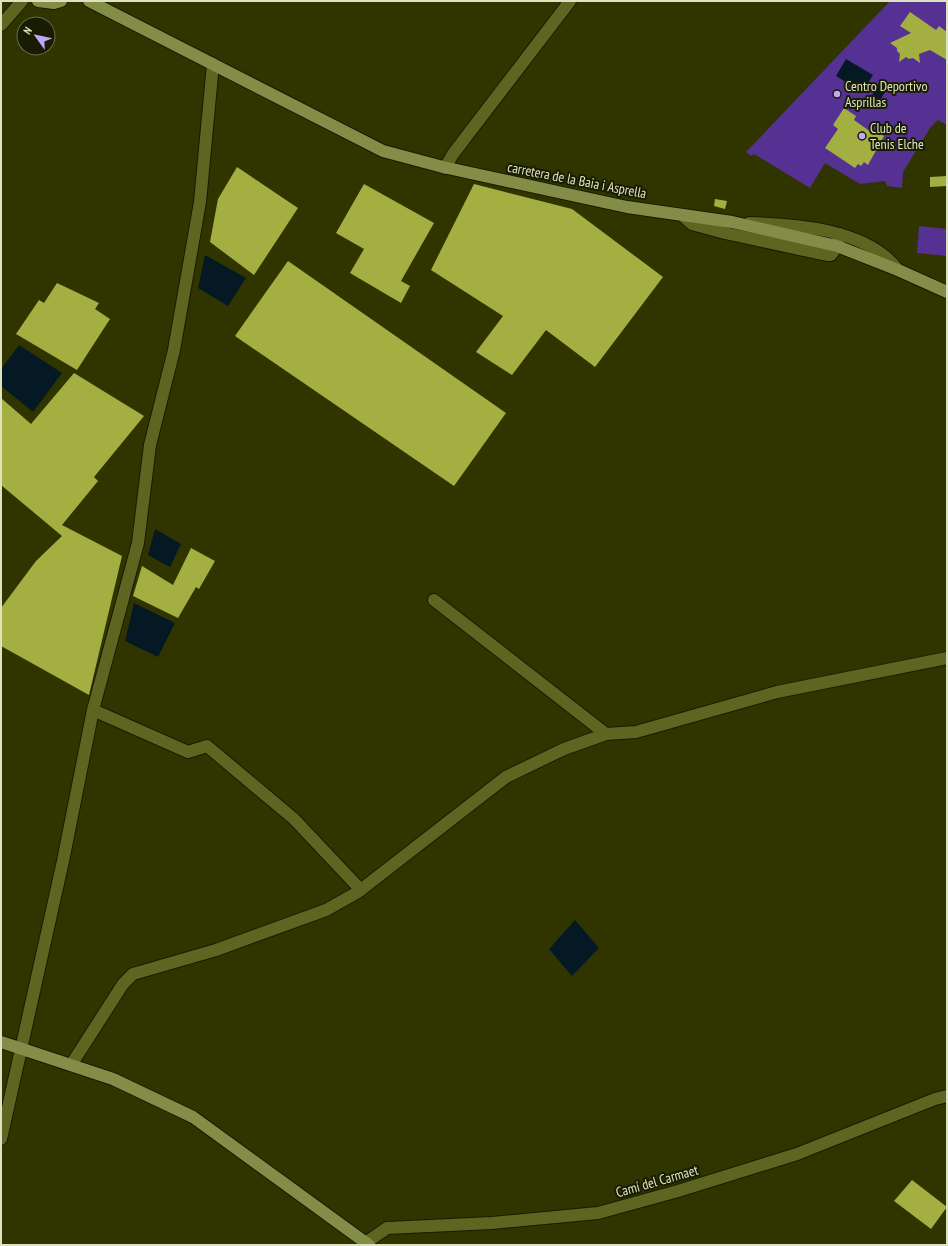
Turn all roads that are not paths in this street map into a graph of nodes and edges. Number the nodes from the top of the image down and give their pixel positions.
1 (22, 1) edge
2 (38, 1) edge
3 (61, 1) edge
4 (89, 1) edge
5 (570, 1) edge
6 (1, 25) edge
7 (213, 64) junction
8 (445, 168) junction
9 (682, 215) junction
10 (791, 230) junction
11 (839, 234) junction
12 (837, 246) junction
13 (791, 248) junction
14 (898, 270) junction
15 (947, 292) edge
16 (434, 600) dead end
17 (947, 658) edge
18 (93, 710) junction
19 (606, 734) junction
20 (361, 890) junction
21 (1, 1042) edge
22 (21, 1048) junction
23 (71, 1065) junction
24 (947, 1096) edge
25 (1, 1139) edge
26 (368, 1244) edge

1 - 6 street
2 - 3 main road
4 - 7 main road, carretera de la Baia i Asprella
5 - 8 street
7 - 8 main road, carretera de la Baia i Asprella
7 - 18 street
8 - 9 main road, carretera de la Baia i Asprella
9 - 10 main road, carretera de la Baia i Asprella
9 - 13 street
10 - 11 street
10 - 12 main road, carretera de la Baia i Asprella
10 - 13 street
11 - 12 street
11 - 14 street
12 - 13 street
12 - 14 main road, carretera de la Baia i Asprella
14 - 15 main road, carretera de la Baia i Asprella
16 - 19 street
17 - 19 street
18 - 20 street
18 - 22 street
19 - 20 street
20 - 23 street
21 - 22 main road
22 - 23 main road
22 - 25 street
23 - 26 main road
24 - 26 street, Camí del Carmaet

